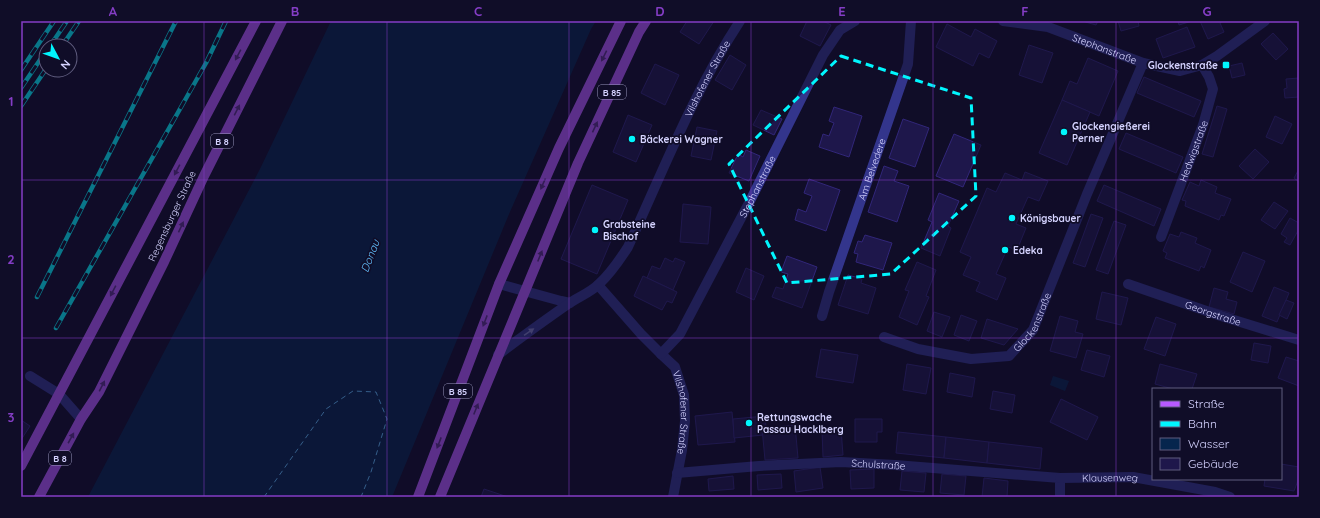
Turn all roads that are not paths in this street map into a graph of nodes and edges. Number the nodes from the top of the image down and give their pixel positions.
1 (256, 21) edge
2 (282, 21) edge
3 (621, 21) edge
4 (646, 21) edge
5 (740, 21) edge
6 (855, 21) edge
7 (911, 21) edge
8 (1003, 21) edge
9 (1265, 21) edge
10 (1032, 23) edge
11 (1143, 63) junction
12 (1202, 65) junction
13 (1161, 238) dead end
14 (499, 284) junction
15 (1128, 284) dead end
16 (598, 285) junction
17 (525, 292) junction
18 (570, 302) junction
19 (822, 316) dead end
20 (884, 337) dead end
21 (1299, 340) edge
22 (661, 354) junction
23 (498, 355) junction
24 (30, 376) dead end
25 (59, 394) junction
26 (81, 419) junction
27 (21, 466) edge
28 (677, 473) junction
29 (1060, 478) junction
30 (38, 497) edge
31 (418, 497) edge
32 (440, 497) edge
33 (673, 497) edge
34 (1060, 497) edge
35 (1230, 497) edge

1 -> 25 main road, Regensburger Straße / B 8
26 -> 2 main road, Regensburger Straße / B 8
3 -> 14 main road, B 85
17 -> 4 main road, B 85
5 - 16 street, Vilshofener Straße
6 - 22 street, Stephanstraße
7 - 19 street, Am Belvedere
8 - 10 street, Stephanstraße
9 - 12 street, Stephanstraße
10 - 11 street, Stephanstraße
11 - 12 street, Stephanstraße
11 - 20 street, Glockenstraße
12 - 13 street, Hedwigstraße
14 - 17 street
14 -> 31 main road, B 85
15 - 21 street, Georgstraße
16 - 18 street, Vilshofener Straße
16 - 22 street, Vilshofener Straße
17 - 18 street
17 - 23 main road, B 85
23 -> 18 street, Vilshofener Straße
22 - 28 street, Vilshofener Straße
32 -> 23 main road, B 85
24 - 25 street
25 - 26 street
25 - 27 main road, Regensburger Straße / B 8
30 -> 26 main road, Regensburger Straße / B 8
28 - 29 street, Schulstraße
28 - 33 street, Vilshofener Straße
29 - 34 street
29 - 35 street, Klausenweg

